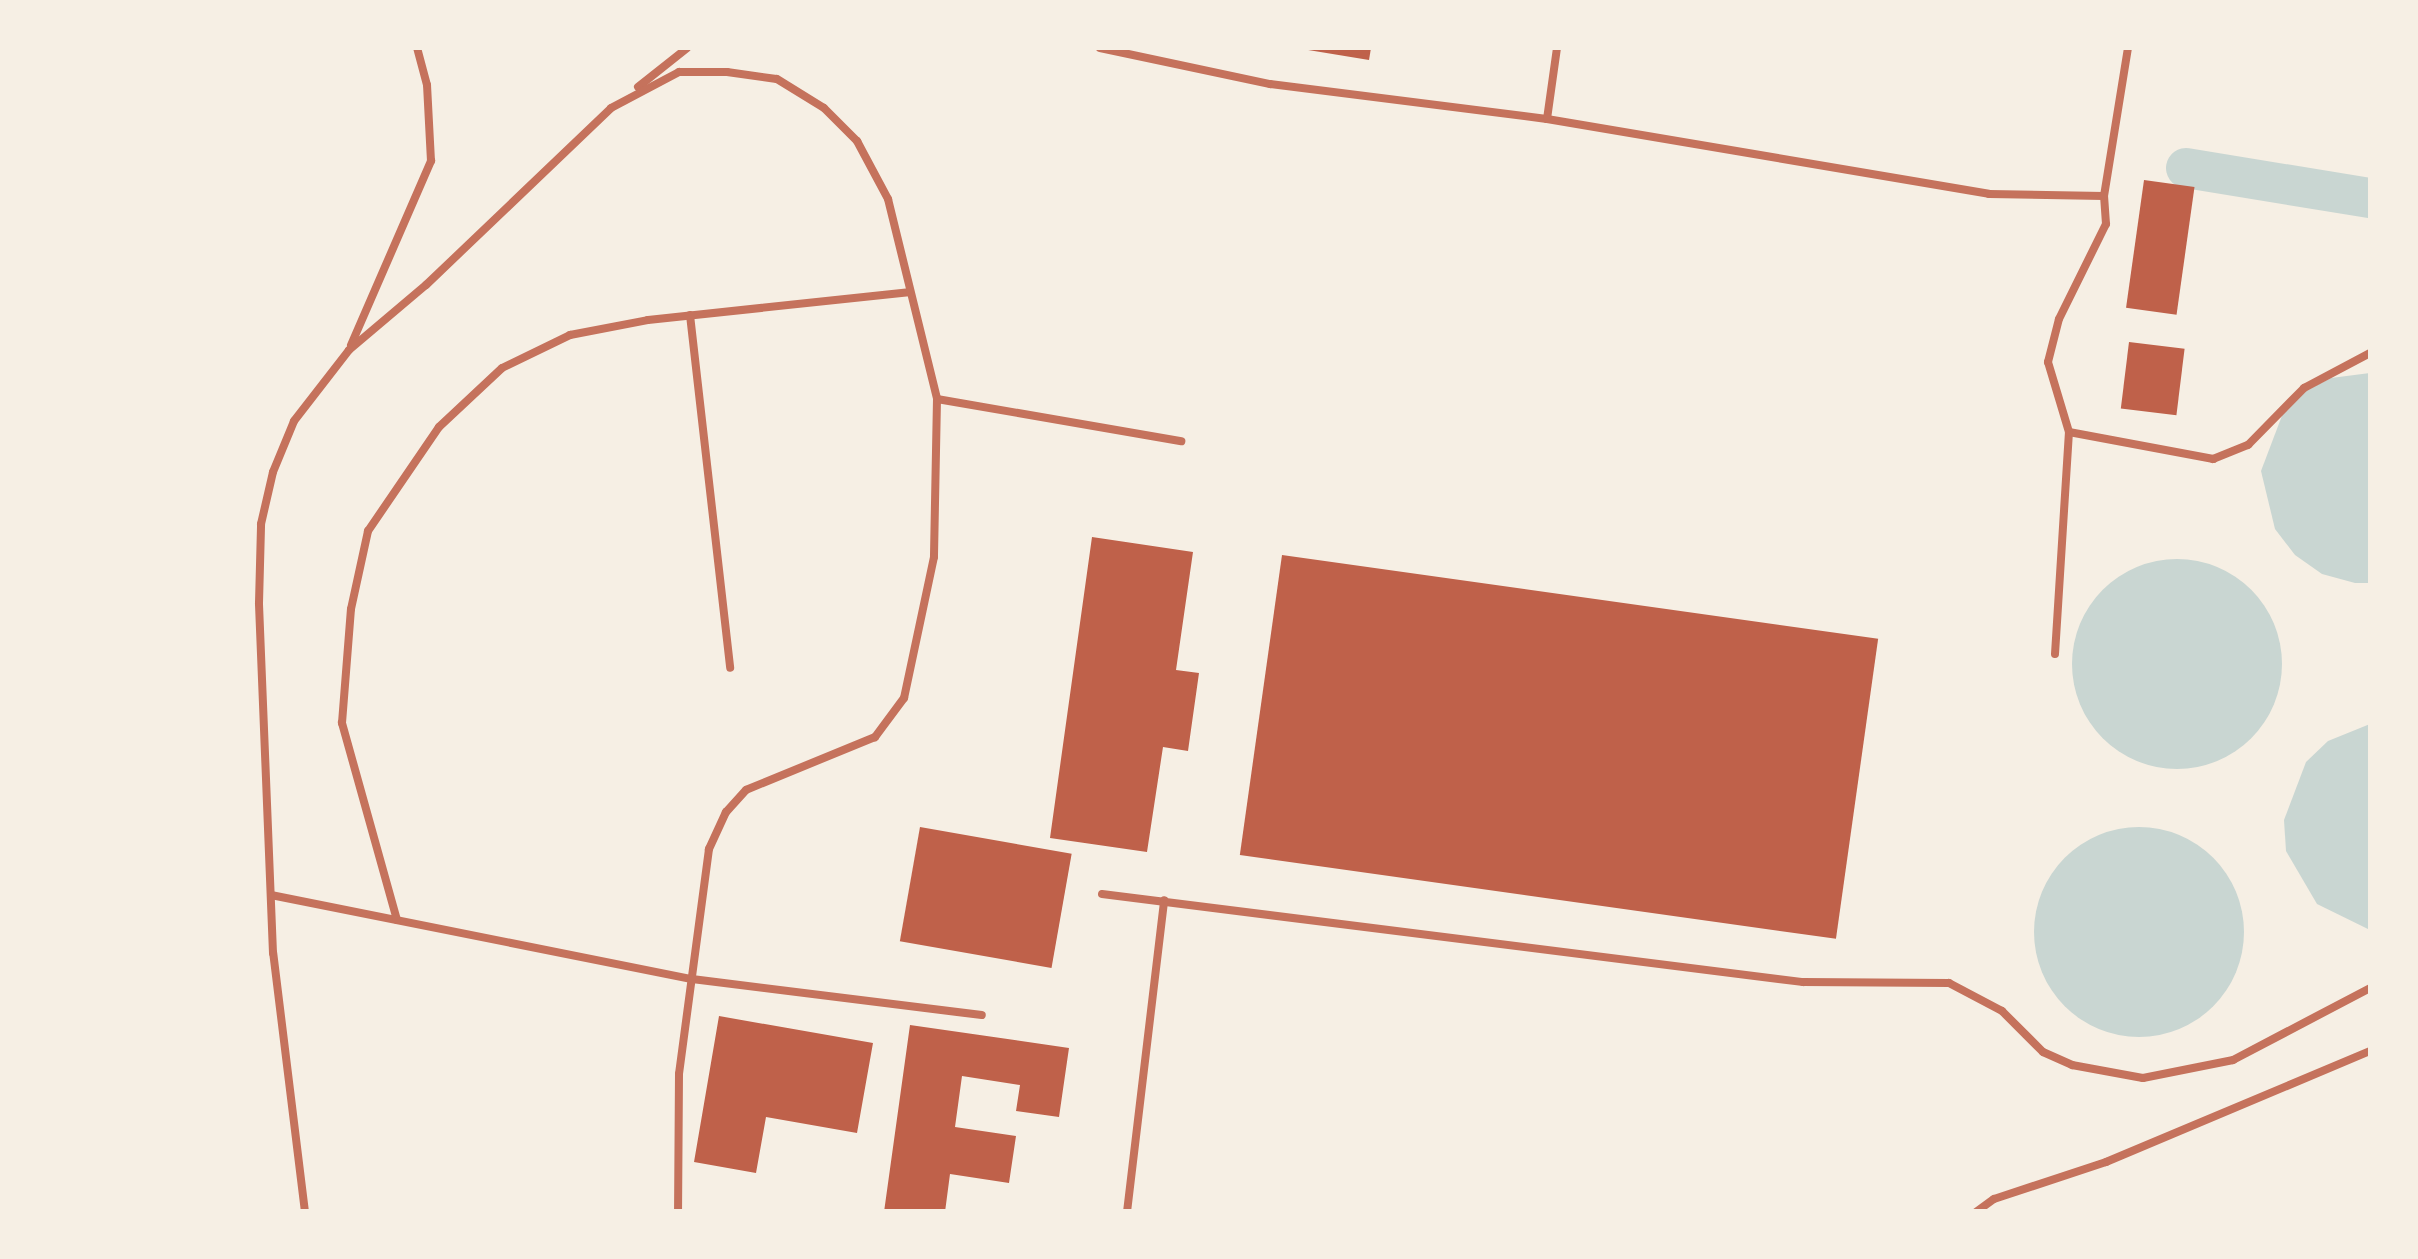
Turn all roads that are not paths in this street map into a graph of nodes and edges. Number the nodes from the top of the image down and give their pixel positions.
1 (417, 48) edge
2 (687, 48) edge
3 (1100, 48) edge
4 (1557, 48) edge
5 (2128, 48) edge
6 (611, 108) junction
7 (1546, 118) junction
8 (2104, 196) junction
9 (908, 292) junction
10 (690, 315) junction
11 (349, 350) junction
12 (2370, 353) edge
13 (936, 400) junction
14 (2070, 432) junction
15 (1181, 441) dead end
16 (2055, 654) dead end
17 (730, 668) dead end
18 (271, 894) junction
19 (1102, 894) dead end
20 (1164, 900) junction
21 (398, 920) junction
22 (692, 979) junction
23 (2370, 988) edge
24 (982, 1016) dead end
25 (2370, 1052) edge
26 (305, 1212) edge
27 (678, 1212) edge
28 (1127, 1212) edge
29 (1976, 1212) edge

1 - 11 lane
2 - 6 lane
3 - 7 lane
4 - 7 lane
5 - 8 lane
6 - 9 lane
6 - 11 lane
7 - 8 lane
8 - 14 lane
9 - 10 lane
9 - 13 lane
10 - 17 lane
10 - 21 lane
11 - 18 lane
12 - 14 lane
13 - 15 lane
13 - 22 lane
14 - 16 lane
18 - 21 lane
18 - 26 lane
19 - 20 lane
20 - 23 lane
20 - 28 lane
21 - 22 lane
22 - 24 lane
22 - 27 lane
25 - 29 lane

